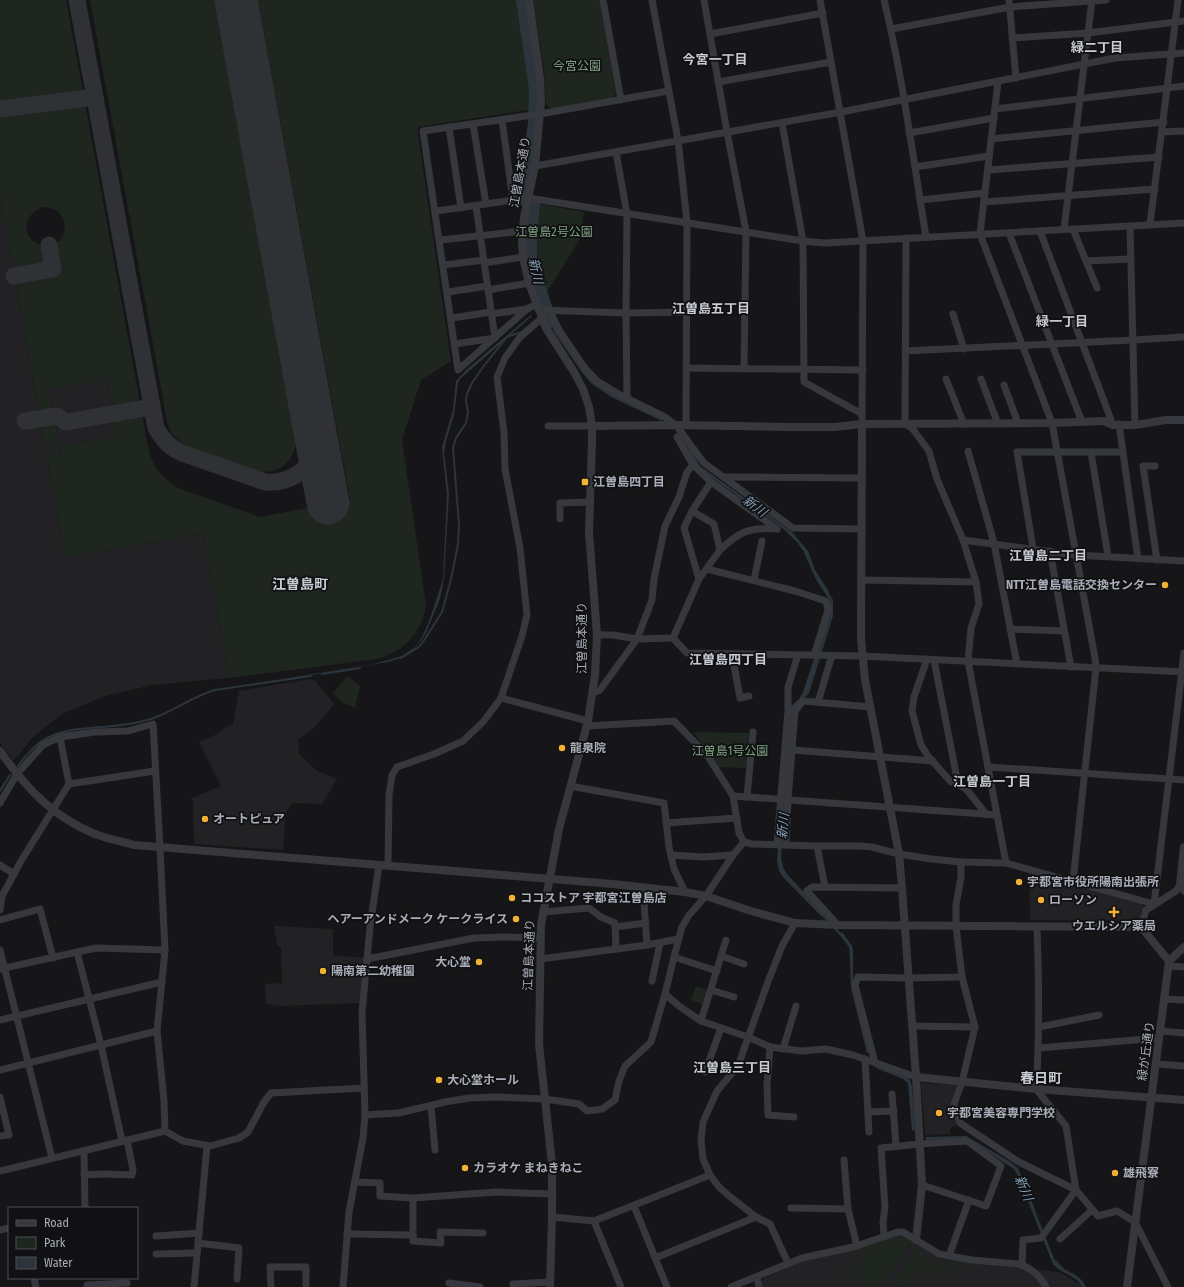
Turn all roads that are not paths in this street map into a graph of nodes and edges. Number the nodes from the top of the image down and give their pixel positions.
1 (529, 0) edge
2 (603, 0) edge
3 (652, 0) edge
4 (704, 0) edge
5 (820, 0) edge
6 (884, 0) edge
7 (1106, 0) edge
8 (1178, 0) edge
9 (1092, 1) edge
10 (1009, 3) edge
11 (823, 13) junction
12 (1184, 21) edge
13 (1175, 22) junction
14 (891, 28) junction
15 (1088, 33) junction
16 (710, 34) junction
17 (1012, 38) junction
18 (1184, 53) edge
19 (1172, 54) junction
20 (831, 62) junction
21 (1084, 65) junction
22 (1016, 78) junction
23 (718, 82) junction
24 (998, 82) junction
25 (1184, 86) edge
26 (1168, 87) junction
27 (668, 91) junction
28 (1080, 99) junction
29 (621, 100) junction
30 (904, 100) junction
31 (995, 109) junction
32 (841, 112) junction
33 (540, 114) junction
34 (994, 118) junction
35 (502, 120) junction
36 (1164, 122) junction
37 (782, 123) junction
38 (473, 124) junction
39 (449, 127) junction
40 (1076, 130) junction
41 (1184, 131) edge
42 (727, 132) junction
43 (1162, 132) junction
44 (909, 133) junction
45 (991, 139) junction
46 (678, 140) junction
47 (616, 152) junction
48 (989, 156) junction
49 (1159, 157) junction
50 (1072, 163) junction
51 (534, 166) junction
52 (914, 167) junction
53 (988, 170) junction
54 (1155, 189) junction
55 (985, 193) junction
56 (1068, 195) junction
57 (528, 198) junction
58 (513, 200) junction
59 (920, 200) junction
60 (984, 202) junction
61 (486, 204) junction
62 (476, 206) junction
63 (461, 208) junction
64 (436, 211) junction
65 (627, 214) junction
66 (687, 222) junction
67 (1184, 223) edge
68 (1150, 224) junction
69 (1130, 226) junction
70 (1064, 229) junction
71 (1073, 229) junction
72 (523, 231) junction
73 (746, 231) junction
74 (1040, 231) junction
75 (1008, 233) junction
76 (980, 234) junction
77 (480, 235) junction
78 (926, 237) junction
79 (906, 238) junction
80 (440, 240) junction
81 (803, 241) junction
82 (863, 241) junction
83 (523, 257) junction
84 (1130, 259) junction
85 (484, 261) junction
86 (1086, 261) junction
87 (444, 266) junction
88 (530, 283) junction
89 (488, 288) junction
90 (1097, 288) dead end
91 (448, 292) junction
92 (527, 309) junction
93 (551, 310) junction
94 (540, 311) junction
95 (686, 312) junction
96 (491, 313) junction
97 (626, 313) junction
98 (952, 314) dead end
99 (452, 318) junction
100 (1184, 337) edge
101 (495, 338) junction
102 (1133, 340) junction
103 (1082, 342) junction
104 (455, 344) junction
105 (1052, 344) junction
106 (1022, 345) junction
107 (964, 349) junction
108 (905, 350) junction
109 (686, 368) junction
110 (744, 369) junction
111 (803, 370) junction
112 (863, 370) junction
113 (946, 379) dead end
114 (981, 379) dead end
115 (1004, 385) dead end
116 (627, 398) junction
117 (862, 414) junction
118 (1184, 420) edge
119 (1082, 422) junction
120 (1018, 423) junction
121 (1052, 423) junction
122 (862, 424) junction
123 (905, 424) junction
124 (964, 424) junction
125 (998, 424) junction
126 (1116, 424) junction
127 (676, 425) junction
128 (686, 425) junction
129 (1135, 425) junction
130 (548, 426) dead end
131 (592, 426) junction
132 (677, 437) dead end
133 (968, 451) dead end
134 (1058, 452) junction
135 (1091, 452) junction
136 (1123, 452) junction
137 (693, 465) junction
138 (1155, 466) dead end
139 (724, 477) junction
140 (861, 478) junction
141 (711, 482) junction
142 (590, 502) junction
143 (692, 511) junction
144 (560, 519) dead end
145 (862, 529) junction
146 (762, 540) dead end
147 (963, 540) junction
148 (994, 543) junction
149 (1033, 548) junction
150 (720, 550) junction
151 (1050, 551) junction
152 (1076, 555) junction
153 (1108, 556) junction
154 (1138, 559) junction
155 (1157, 560) junction
156 (1184, 561) edge
157 (707, 569) junction
158 (699, 578) junction
159 (754, 580) junction
160 (861, 580) junction
161 (976, 582) junction
162 (1010, 629) junction
163 (1064, 631) junction
164 (597, 635) junction
165 (673, 638) junction
166 (637, 639) junction
167 (1184, 653) edge
168 (732, 654) junction
169 (798, 655) junction
170 (814, 655) junction
171 (832, 655) junction
172 (862, 656) junction
173 (931, 660) junction
174 (968, 661) junction
175 (1017, 664) junction
176 (1071, 667) junction
177 (1096, 668) junction
178 (1183, 672) edge
179 (593, 693) junction
180 (749, 696) dead end
181 (501, 698) junction
182 (818, 702) junction
183 (870, 707) junction
184 (588, 723) junction
185 (753, 732) dead end
186 (60, 737) junction
187 (793, 750) junction
188 (1, 755) edge
189 (880, 757) junction
190 (932, 761) junction
191 (988, 767) junction
192 (156, 771) junction
193 (17, 774) junction
194 (1084, 774) junction
195 (1168, 779) junction
196 (1184, 780) edge
197 (69, 784) junction
198 (958, 784) junction
199 (570, 786) junction
200 (733, 796) junction
201 (748, 797) junction
202 (780, 799) junction
203 (788, 800) junction
204 (0, 803) edge
205 (890, 808) junction
206 (52, 810) junction
207 (986, 814) junction
208 (997, 815) junction
209 (737, 818) junction
210 (666, 823) junction
211 (744, 842) junction
212 (777, 844) junction
213 (786, 845) junction
214 (817, 846) junction
215 (1184, 846) edge
216 (160, 848) junction
217 (899, 854) junction
218 (733, 855) junction
219 (671, 856) junction
220 (961, 862) junction
221 (1006, 863) junction
222 (0, 865) edge
223 (379, 865) junction
224 (388, 866) junction
225 (14, 874) junction
226 (549, 880) junction
227 (1072, 881) junction
228 (1182, 885) edge
229 (825, 887) junction
230 (643, 888) junction
231 (902, 888) junction
232 (685, 892) junction
233 (706, 896) junction
234 (1154, 904) junction
235 (0, 910) edge
236 (543, 912) junction
237 (0, 920) edge
238 (646, 923) junction
239 (795, 923) junction
240 (838, 925) junction
241 (905, 925) junction
242 (956, 926) junction
243 (615, 927) junction
244 (1036, 927) junction
245 (1141, 927) junction
246 (540, 938) junction
247 (678, 939) junction
248 (726, 940) dead end
249 (660, 942) junction
250 (647, 945) junction
251 (1184, 947) edge
252 (616, 949) junction
253 (0, 950) edge
254 (165, 950) junction
255 (77, 952) junction
256 (721, 956) junction
257 (674, 957) junction
258 (53, 958) junction
259 (367, 959) junction
260 (540, 959) junction
261 (1169, 963) junction
262 (744, 964) dead end
263 (1184, 967) edge
264 (2, 969) edge
265 (717, 971) junction
266 (962, 977) junction
267 (908, 978) junction
268 (652, 981) dead end
269 (162, 982) junction
270 (711, 990) junction
271 (665, 994) junction
272 (734, 997) dead end
273 (89, 999) junction
274 (1165, 999) junction
275 (1184, 1000) edge
276 (796, 1006) dead end
277 (1099, 1015) dead end
278 (16, 1016) junction
279 (0, 1020) edge
280 (701, 1021) junction
281 (912, 1026) junction
282 (975, 1027) junction
283 (1039, 1027) junction
284 (722, 1028) junction
285 (157, 1031) junction
286 (1184, 1033) edge
287 (1160, 1034) junction
288 (748, 1037) junction
289 (101, 1045) junction
290 (770, 1047) junction
291 (1039, 1048) junction
292 (783, 1049) junction
293 (865, 1059) junction
294 (28, 1063) junction
295 (875, 1063) junction
296 (1156, 1064) junction
297 (1184, 1066) edge
298 (0, 1070) edge
299 (705, 1072) dead end
300 (916, 1077) junction
301 (962, 1082) junction
302 (364, 1088) junction
303 (1036, 1088) junction
304 (892, 1094) dead end
305 (0, 1097) edge
306 (1152, 1097) junction
307 (545, 1099) junction
308 (1184, 1100) edge
309 (431, 1106) junction
310 (955, 1109) junction
311 (894, 1111) junction
312 (869, 1112) junction
313 (365, 1115) junction
314 (999, 1115) dead end
315 (794, 1117) dead end
316 (165, 1131) junction
317 (869, 1132) dead end
318 (0, 1136) edge
319 (124, 1141) junction
320 (920, 1144) junction
321 (207, 1146) junction
322 (896, 1146) junction
323 (435, 1150) dead end
324 (84, 1151) junction
325 (52, 1158) junction
326 (844, 1160) dead end
327 (0, 1171) edge
328 (84, 1175) junction
329 (710, 1175) junction
330 (354, 1182) junction
331 (922, 1185) junction
332 (1076, 1190) junction
333 (553, 1194) junction
334 (413, 1198) junction
335 (968, 1200) junction
336 (634, 1206) junction
337 (85, 1207) edge
338 (791, 1208) dead end
339 (848, 1209) junction
340 (1092, 1210) junction
341 (552, 1216) junction
342 (756, 1217) junction
343 (594, 1221) junction
344 (1135, 1222) junction
345 (199, 1233) junction
346 (484, 1233) dead end
347 (347, 1234) junction
348 (413, 1235) junction
349 (156, 1236) dead end
350 (884, 1236) junction
351 (1060, 1239) dead end
352 (916, 1240) junction
353 (198, 1243) junction
354 (857, 1246) junction
355 (197, 1253) junction
356 (156, 1254) dead end
357 (949, 1256) junction
358 (655, 1258) junction
359 (788, 1263) junction
360 (1022, 1265) junction
361 (757, 1276) junction
362 (237, 1279) dead end
363 (87, 1283) edge
364 (127, 1283) edge
365 (449, 1284) dead end
366 (513, 1284) dead end
367 (550, 1285) edge
368 (194, 1287) edge
369 (271, 1287) edge
370 (306, 1287) edge
371 (343, 1287) edge
372 (480, 1287) edge
373 (621, 1287) edge
374 (667, 1287) edge
375 (731, 1287) edge
376 (759, 1287) edge
377 (1046, 1287) edge
378 (1127, 1287) edge
379 (1168, 1287) edge

1 - 33 street, 江曽島本通り
2 - 29 street
3 - 27 street
4 - 16 street
5 - 11 street
6 - 14 street
7 - 9 street
8 - 13 street
9 - 10 street
9 - 15 street
10 - 14 street
10 - 17 street
11 - 16 street
11 - 20 street
12 - 13 street
13 - 15 street
13 - 19 street
14 - 30 street
15 - 17 street
15 - 21 street
16 - 23 street
17 - 22 street
18 - 19 street
19 - 21 street
19 - 26 street
20 - 23 street
20 - 32 street
21 - 22 street
21 - 28 street
22 - 24 street
23 - 42 street
24 - 30 street
24 - 31 street
25 - 26 street
26 - 28 street
26 - 36 street
27 - 29 street
27 - 46 street
28 - 31 street
28 - 40 street
29 - 33 street
30 - 32 street
30 - 44 street
31 - 34 street
32 - 37 street
32 - 82 street
33 - 35 street
33 - 51 street, 江曽島本通り
34 - 44 street
34 - 45 street
35 - 38 street
35 - 58 street
36 - 40 street
36 - 43 street
37 - 42 street
37 - 81 street
38 - 39 street
38 - 61 street
39 - 63 street
39 - 64 street
40 - 45 street
40 - 50 street
41 - 43 street
42 - 46 street
42 - 73 street
43 - 49 street
44 - 52 street
45 - 48 street
46 - 47 street
46 - 66 street
47 - 51 street
47 - 65 street
48 - 52 street
48 - 53 street
49 - 50 street
49 - 54 street
50 - 53 street
50 - 56 street
51 - 57 street, 江曽島本通り
52 - 59 street
53 - 55 street
54 - 56 street
54 - 68 street
55 - 59 street
55 - 60 street
56 - 60 street
56 - 70 street
57 - 58 street
57 - 65 street
57 - 72 street, 江曽島本通り
58 - 61 street
59 - 78 street
60 - 76 street
61 - 62 street
62 - 63 street
62 - 77 street
63 - 64 street
64 - 80 street
65 - 66 street
65 - 97 street
66 - 73 street
66 - 95 street
67 - 68 street
68 - 69 street
69 - 71 street
69 - 84 street
70 - 71 street
70 - 74 street
71 - 86 street
72 - 77 street
72 - 83 street, 江曽島本通り
73 - 81 street
73 - 110 street
74 - 75 street
74 - 103 street
75 - 76 street
75 - 105 street
76 - 78 street
76 - 106 street
77 - 80 street
77 - 85 street
78 - 79 street
79 - 82 street
79 - 108 street
80 - 87 street
81 - 82 street
81 - 111 street
82 - 112 street
83 - 85 street
83 - 88 street, 江曽島本通り
84 - 86 street
84 - 102 street
85 - 87 street
85 - 89 street
86 - 90 street
87 - 91 street
88 - 89 street
88 - 94 street, 江曽島本通り
89 - 91 street
89 - 96 street
91 - 99 street
92 - 94 street
92 - 96 street
92 - 101 street
93 - 94 street
93 - 97 street
93 - 116 street
94 - 131 street, 江曽島本通り
94 - 181 street
95 - 97 street
95 - 109 street
96 - 99 street
96 - 101 street
97 - 116 street
98 - 107 street
99 - 104 street
100 - 102 street
101 - 104 street
101 - 104 street
102 - 103 street
102 - 129 street
103 - 105 street
103 - 126 street
105 - 106 street
105 - 119 street
106 - 107 street
106 - 121 street
107 - 108 street
108 - 123 street
109 - 110 street
109 - 128 street
110 - 111 street
111 - 112 street
111 - 117 street
112 - 117 street
113 - 124 street
114 - 125 street
115 - 120 street
116 - 127 street
117 - 122 street
118 - 129 street
119 - 121 street
119 - 126 street
120 - 121 street
120 - 125 street
121 - 134 street
122 - 123 street
122 - 128 street
122 - 140 street
123 - 124 street
123 - 147 street
124 - 125 street
126 - 129 street
126 - 136 street
127 - 128 street
127 - 131 street
127 - 139 street
130 - 131 street
131 - 142 street, 江曽島本通り
132 - 137 street
133 - 148 street
134 - 135 street
134 - 149 street
134 - 152 street
135 - 136 street
135 - 153 street
136 - 154 street
137 - 141 street
137 - 166 street
138 - 155 street
139 - 140 street
139 - 145 street
140 - 145 street
141 - 143 street
141 - 150 street
142 - 144 street
142 - 164 street, 江曽島本通り
143 - 150 street
143 - 158 street
145 - 160 street
146 - 159 street
147 - 148 street
147 - 161 street
148 - 149 street
148 - 162 street
149 - 151 street
150 - 157 street
151 - 152 street
151 - 163 street
152 - 153 street
152 - 177 street
153 - 154 street
154 - 155 street
155 - 156 street
157 - 158 street
157 - 159 street
158 - 165 street
159 - 170 street
160 - 161 street
160 - 172 street
161 - 174 street
162 - 163 street
162 - 175 street
163 - 176 street
164 - 166 street
164 - 179 street, 江曽島本通り
165 - 166 street
165 - 168 street
166 - 179 street
167 - 178 street
168 - 169 street
168 - 180 street
169 - 170 street
169 - 202 street
170 - 171 street
171 - 172 street
171 - 182 street
172 - 173 street
172 - 183 street
173 - 174 street
173 - 190 street
173 - 198 street
174 - 175 street
174 - 191 street
175 - 176 street
176 - 177 street
177 - 178 street
177 - 194 street
178 - 195 street
179 - 184 street, 江曽島本通り
181 - 184 street
181 - 224 street
182 - 183 street
182 - 187 street
183 - 189 street
184 - 199 street, 江曽島本通り
184 - 200 street
185 - 201 street
186 - 192 street
186 - 193 street
186 - 197 street
187 - 189 street
187 - 203 street
188 - 193 street
189 - 190 street
189 - 205 street
190 - 198 street
191 - 194 street
191 - 208 street
192 - 197 street
192 - 216 street
193 - 204 street
193 - 206 street
194 - 195 street
194 - 227 street
195 - 196 street
195 - 234 street
197 - 206 street
198 - 207 street
199 - 210 street
199 - 226 street, 江曽島本通り
200 - 201 street
200 - 209 street
201 - 202 street
202 - 203 street
202 - 212 street
203 - 205 street
203 - 213 street
205 - 207 street
205 - 217 street
206 - 216 street
206 - 225 street
207 - 208 street
208 - 221 street
209 - 210 street
209 - 211 street
210 - 219 street
211 - 212 street
211 - 218 street
212 - 213 street
213 - 214 street
214 - 217 street
214 - 229 street
215 - 228 street
216 - 223 street
216 - 254 street
217 - 220 street
217 - 231 street
218 - 219 street
218 - 233 street
219 - 232 street
220 - 221 street
220 - 242 street
221 - 227 street
222 - 225 street
223 - 224 street
223 - 259 street
224 - 226 street
225 - 235 street
226 - 230 street
226 - 236 street, 江曽島本通り
227 - 234 street
228 - 234 street
229 - 231 street
229 - 240 street
230 - 232 street
230 - 238 street
231 - 241 street
232 - 233 street
233 - 239 street
233 - 247 street
234 - 245 street
236 - 243 street
236 - 246 street, 江曽島本通り
237 - 258 street
238 - 243 street
238 - 250 street
239 - 240 street
239 - 288 street
240 - 241 street
241 - 242 street
241 - 267 street
242 - 244 street
242 - 266 street
243 - 252 street
244 - 245 street
244 - 283 street
245 - 261 street
246 - 259 street
246 - 260 street, 江曽島本通り
247 - 249 street
247 - 257 street
248 - 256 street
249 - 250 street
249 - 268 street
250 - 252 street
251 - 261 street
252 - 260 street
253 - 264 street
254 - 255 street
254 - 269 street
255 - 258 street
255 - 273 street
256 - 262 street
256 - 265 street
257 - 265 street
257 - 271 street
258 - 264 street
259 - 302 street
260 - 307 street, 江曽島本通り
261 - 263 street
261 - 274 street, 緑が丘通り
264 - 278 street
265 - 270 street
266 - 267 street
266 - 282 street
267 - 281 street
267 - 295 street
269 - 273 street
269 - 285 street
270 - 272 street
270 - 280 street
271 - 280 street
271 - 307 street
273 - 278 street
273 - 289 street
274 - 275 street
274 - 287 street, 緑が丘通り
276 - 292 street
277 - 283 street
278 - 279 street
278 - 294 street
280 - 284 street
281 - 282 street
281 - 300 street
282 - 301 street
283 - 291 street
284 - 288 street
284 - 299 street
285 - 289 street
285 - 316 street
286 - 287 street
287 - 291 street
287 - 296 street, 緑が丘通り
288 - 290 street
288 - 329 street
289 - 294 street
289 - 319 street
290 - 292 street
290 - 315 street
291 - 303 street
292 - 293 street
293 - 295 street
293 - 312 street
294 - 298 street
294 - 325 street
295 - 300 street
296 - 297 street
296 - 306 street, 緑が丘通り
300 - 301 street
300 - 320 street
301 - 303 street
301 - 310 street
302 - 313 street
302 - 321 street
303 - 306 street
303 - 332 street
304 - 311 street
305 - 318 street
306 - 308 street
306 - 344 street, 緑が丘通り
307 - 309 street
307 - 333 street, 江曽島本通り
309 - 313 street
309 - 323 street
310 - 314 street
310 - 332 street
311 - 312 street
311 - 322 street
312 - 317 street
313 - 330 street
316 - 319 street
316 - 321 street
319 - 324 street
319 - 328 street
320 - 322 street
320 - 331 street
320 - 335 street
321 - 345 street
322 - 350 street
324 - 325 street
324 - 328 street
325 - 327 street
326 - 339 street
328 - 337 street
329 - 336 street
329 - 342 street
330 - 334 street
330 - 347 street
331 - 335 street
331 - 352 street
332 - 340 street
332 - 360 street
333 - 334 street
333 - 341 street, 江曽島本通り
334 - 348 street
335 - 357 street
336 - 343 street
336 - 358 street
338 - 339 street
339 - 354 street
340 - 344 street
340 - 351 street
341 - 343 street
341 - 367 street, 江曽島本通り
342 - 358 street
342 - 359 street
343 - 373 street
344 - 378 street, 緑が丘通り
344 - 379 street
345 - 349 street
345 - 353 street
346 - 348 street
347 - 348 street
347 - 371 street
350 - 352 street
350 - 354 street
352 - 357 street
353 - 355 street
353 - 362 street
354 - 359 street
355 - 356 street
355 - 368 street
357 - 360 street
358 - 374 street
359 - 361 street
360 - 377 street
361 - 375 street
361 - 376 street
363 - 364 street
365 - 372 street
366 - 367 street
369 - 370 street

